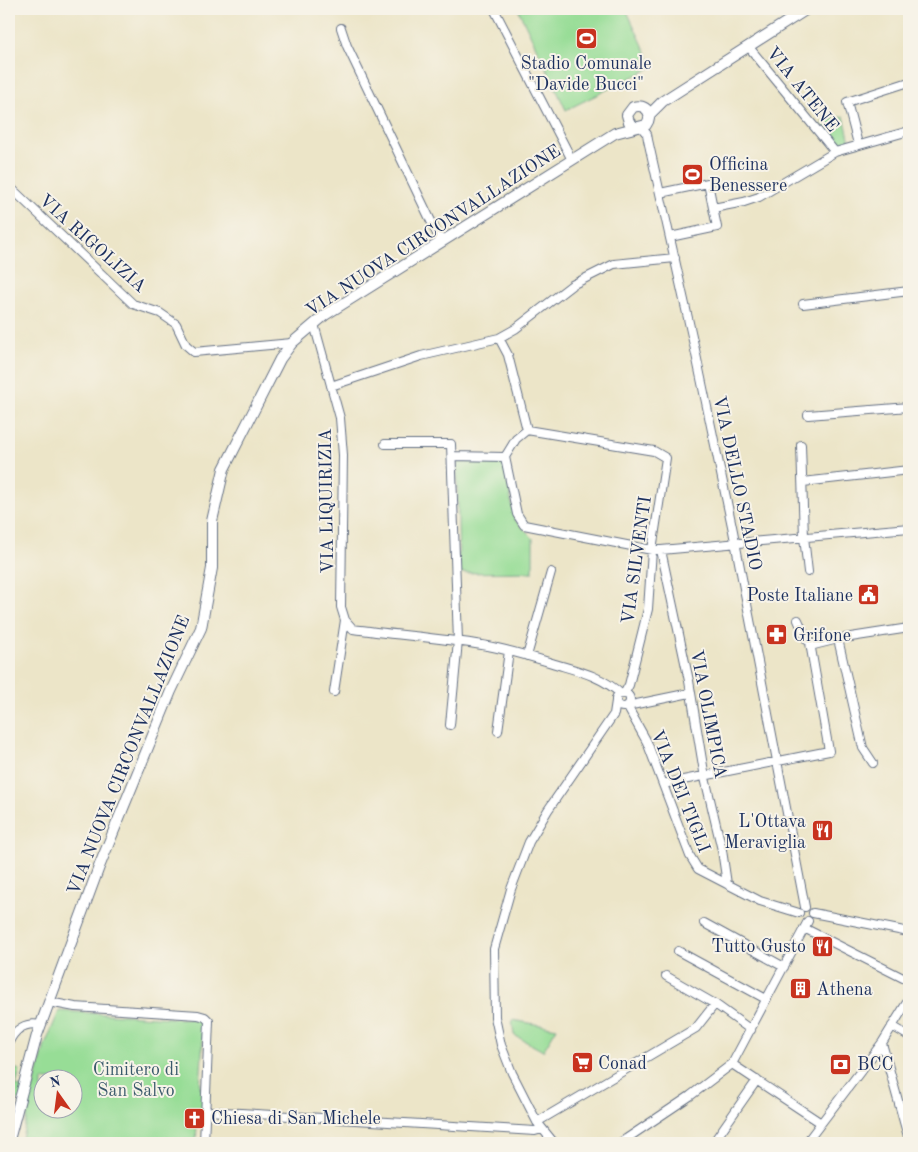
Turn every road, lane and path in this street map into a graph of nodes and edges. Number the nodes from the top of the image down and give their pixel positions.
1 (494, 9) edge
2 (807, 9) edge
3 (341, 28) dead end
4 (748, 46) junction
5 (909, 82) edge
6 (663, 101) junction
7 (642, 106) junction
8 (629, 111) junction
9 (650, 114) junction
10 (642, 128) junction
11 (909, 131) edge
12 (604, 140) junction
13 (858, 144) junction
14 (835, 152) junction
15 (572, 160) junction
16 (9, 186) edge
17 (660, 192) junction
18 (713, 208) junction
19 (670, 236) junction
20 (441, 242) junction
21 (674, 258) junction
22 (909, 291) edge
23 (803, 304) dead end
24 (314, 324) junction
25 (499, 338) junction
26 (292, 343) junction
27 (331, 386) junction
28 (909, 407) edge
29 (808, 415) dead end
30 (527, 430) junction
31 (385, 444) dead end
32 (801, 445) dead end
33 (452, 456) junction
34 (506, 456) junction
35 (909, 470) edge
36 (803, 482) junction
37 (909, 528) edge
38 (804, 537) junction
39 (735, 542) junction
40 (652, 550) junction
41 (661, 550) junction
42 (551, 572) dead end
43 (808, 572) dead end
44 (345, 620) junction
45 (798, 620) dead end
46 (909, 628) edge
47 (838, 638) junction
48 (458, 641) junction
49 (810, 643) junction
50 (509, 651) junction
51 (527, 656) junction
52 (334, 692) dead end
53 (690, 693) junction
54 (621, 696) junction
55 (625, 707) junction
56 (614, 714) junction
57 (450, 725) dead end
58 (498, 731) dead end
59 (777, 762) junction
60 (873, 763) dead end
61 (705, 776) junction
62 (663, 784) junction
63 (727, 884) junction
64 (805, 907) junction
65 (799, 913) junction
66 (814, 913) junction
67 (704, 923) dead end
68 (806, 924) junction
69 (909, 932) edge
70 (678, 951) dead end
71 (784, 967) junction
72 (666, 976) dead end
73 (909, 984) edge
74 (766, 999) junction
75 (909, 999) edge
76 (49, 1002) junction
77 (715, 1004) junction
78 (40, 1025) junction
79 (892, 1026) junction
80 (750, 1030) junction
81 (909, 1036) edge
82 (10, 1042) edge
83 (882, 1043) junction
84 (732, 1064) junction
85 (758, 1080) junction
86 (207, 1110) junction
87 (821, 1123) junction
88 (540, 1125) junction
89 (9, 1140) edge
90 (909, 1140) edge
91 (204, 1143) edge
92 (554, 1143) edge
93 (620, 1143) edge
94 (713, 1143) edge
95 (806, 1143) edge

1 - 15 street
2 - 4 street, VIA NUOVA CIRCONVALLAZIONE
3 - 20 street
4 - 6 street, VIA NUOVA CIRCONVALLAZIONE
4 - 14 street, VIA ATENE
5 - 13 street
6 - 7 street, VIA NUOVA CIRCONVALLAZIONE
6 - 9 street, VIA NUOVA CIRCONVALLAZIONE
7 - 8 street, VIA NUOVA CIRCONVALLAZIONE
7 - 9 street
8 - 10 street
8 - 12 street, VIA NUOVA CIRCONVALLAZIONE
9 - 10 street, VIA NUOVA CIRCONVALLAZIONE
10 - 12 street, VIA NUOVA CIRCONVALLAZIONE
10 - 17 street, VIA DELLO STADIO
11 - 13 street
12 - 15 street, VIA NUOVA CIRCONVALLAZIONE
13 - 14 street
14 - 18 street
15 - 20 street, VIA NUOVA CIRCONVALLAZIONE
16 - 26 street, VIA RIGOLIZIA
17 - 18 street
17 - 19 street, VIA DELLO STADIO
18 - 19 street
19 - 21 street, VIA DELLO STADIO
20 - 24 street, VIA NUOVA CIRCONVALLAZIONE
21 - 25 street
21 - 39 street, VIA DELLO STADIO
22 - 23 street
24 - 26 street, VIA NUOVA CIRCONVALLAZIONE
24 - 27 street, VIA LIQUIRIZIA
25 - 27 street
25 - 30 street
26 - 76 street, VIA NUOVA CIRCONVALLAZIONE
27 - 44 street, VIA LIQUIRIZIA
28 - 29 street
30 - 34 street
30 - 40 street, VIA SILVENTI
31 - 33 street
32 - 36 street
33 - 34 street
33 - 48 street
34 - 40 street
35 - 36 street
36 - 38 street
37 - 38 street
38 - 39 street
38 - 43 street
39 - 41 street
39 - 59 street, VIA DELLO STADIO
40 - 41 street
40 - 54 street, VIA SILVENTI
41 - 53 street, VIA OLIMPICA
42 - 51 street
44 - 48 street
44 - 52 street, VIA LIQUIRIZIA
45 - 49 street
46 - 47 street
47 - 49 street
47 - 60 street
48 - 50 street
48 - 57 street
49 - 59 street
50 - 51 street
50 - 58 street
51 - 54 street
53 - 55 street
53 - 61 street, VIA OLIMPICA
54 - 55 street
54 - 55 street
54 - 56 street
55 - 56 street
55 - 62 street, VIA DEI TIGLI
56 - 88 street
59 - 61 street
59 - 64 street, VIA DELLO STADIO
61 - 62 street
61 - 63 street, VIA OLIMPICA
62 - 63 street, VIA DEI TIGLI
63 - 65 street, VIA DEI TIGLI
64 - 65 street
64 - 66 street
65 - 68 street
66 - 68 street
66 - 69 street
67 - 71 street
68 - 71 street
68 - 73 street
70 - 74 street
71 - 74 street
72 - 77 street
74 - 80 street
75 - 79 street
76 - 78 street, VIA NUOVA CIRCONVALLAZIONE
76 - 86 street
77 - 80 street
77 - 88 street
78 - 82 street
78 - 89 street, VIA NUOVA CIRCONVALLAZIONE
79 - 81 street
79 - 83 street
80 - 84 street
83 - 87 street
83 - 90 street
84 - 85 street
84 - 93 street
85 - 87 street
85 - 94 street
86 - 88 street
86 - 91 street
87 - 95 street
88 - 92 street

